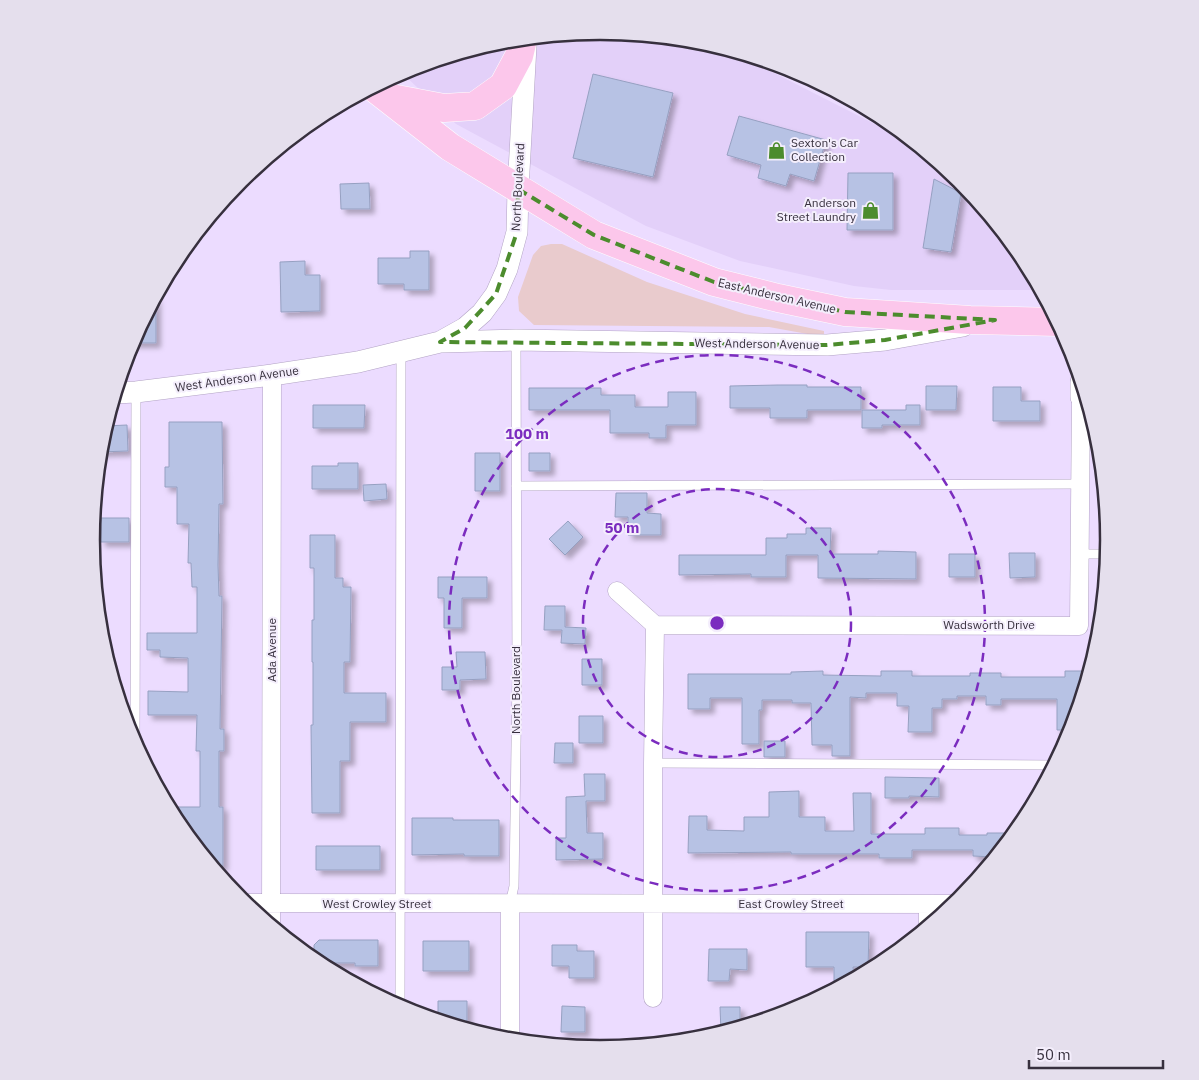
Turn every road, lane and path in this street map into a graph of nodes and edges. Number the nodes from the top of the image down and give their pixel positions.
1 (527, 45) edge
2 (522, 46) edge
3 (379, 92) edge
4 (518, 189) junction
5 (995, 320) junction
6 (1049, 322) edge
7 (516, 340) junction
8 (440, 342) junction
9 (401, 352) junction
10 (358, 362) joint
11 (272, 375) junction
12 (125, 393) edge
13 (1082, 410) edge
14 (1081, 484) junction
15 (516, 486) junction
16 (1080, 554) junction
17 (1099, 554) edge
18 (617, 591) dead end
19 (655, 625) junction
20 (134, 722) edge
21 (653, 763) junction
22 (1046, 765) edge
23 (256, 903) edge
24 (272, 903) junction
25 (400, 904) junction
26 (510, 904) junction
27 (653, 904) junction
28 (928, 904) junction
29 (942, 904) edge
30 (271, 917) edge
31 (928, 917) edge
32 (400, 998) edge
33 (653, 998) dead end
34 (510, 1032) edge

1 - 4 street, North Boulevard
2 - 3 main road
3 - 4 main road, East Anderson Avenue
4 - 5 main road, East Anderson Avenue
4 - 8 street, North Boulevard
5 - 6 main road, East Anderson Avenue
5 - 7 street, West Anderson Avenue
7 - 8 street, West Anderson Avenue
7 - 15 lane, North Boulevard
8 - 9 street, North Boulevard
9 - 10 street, North Boulevard
9 - 25 lane
10 - 11 street, West Anderson Avenue
11 - 12 street, West Anderson Avenue
11 - 24 street, Ada Avenue
12 - 20 lane
13 - 14 street, Wadsworth Drive
14 - 15 lane
14 - 16 street, Wadsworth Drive
15 - 26 lane, North Boulevard
16 - 17 lane
16 - 19 street, Wadsworth Drive
18 - 19 street
19 - 21 street
21 - 22 lane
21 - 27 street
23 - 24 street, West Crowley Street
24 - 25 street, West Crowley Street
24 - 30 street, Ada Avenue
25 - 26 street, West Crowley Street
25 - 32 lane
26 - 27 street, East Crowley Street
26 - 34 street, North Boulevard
27 - 28 street, East Crowley Street
27 - 33 street
28 - 29 street, East Crowley Street
28 - 31 street

